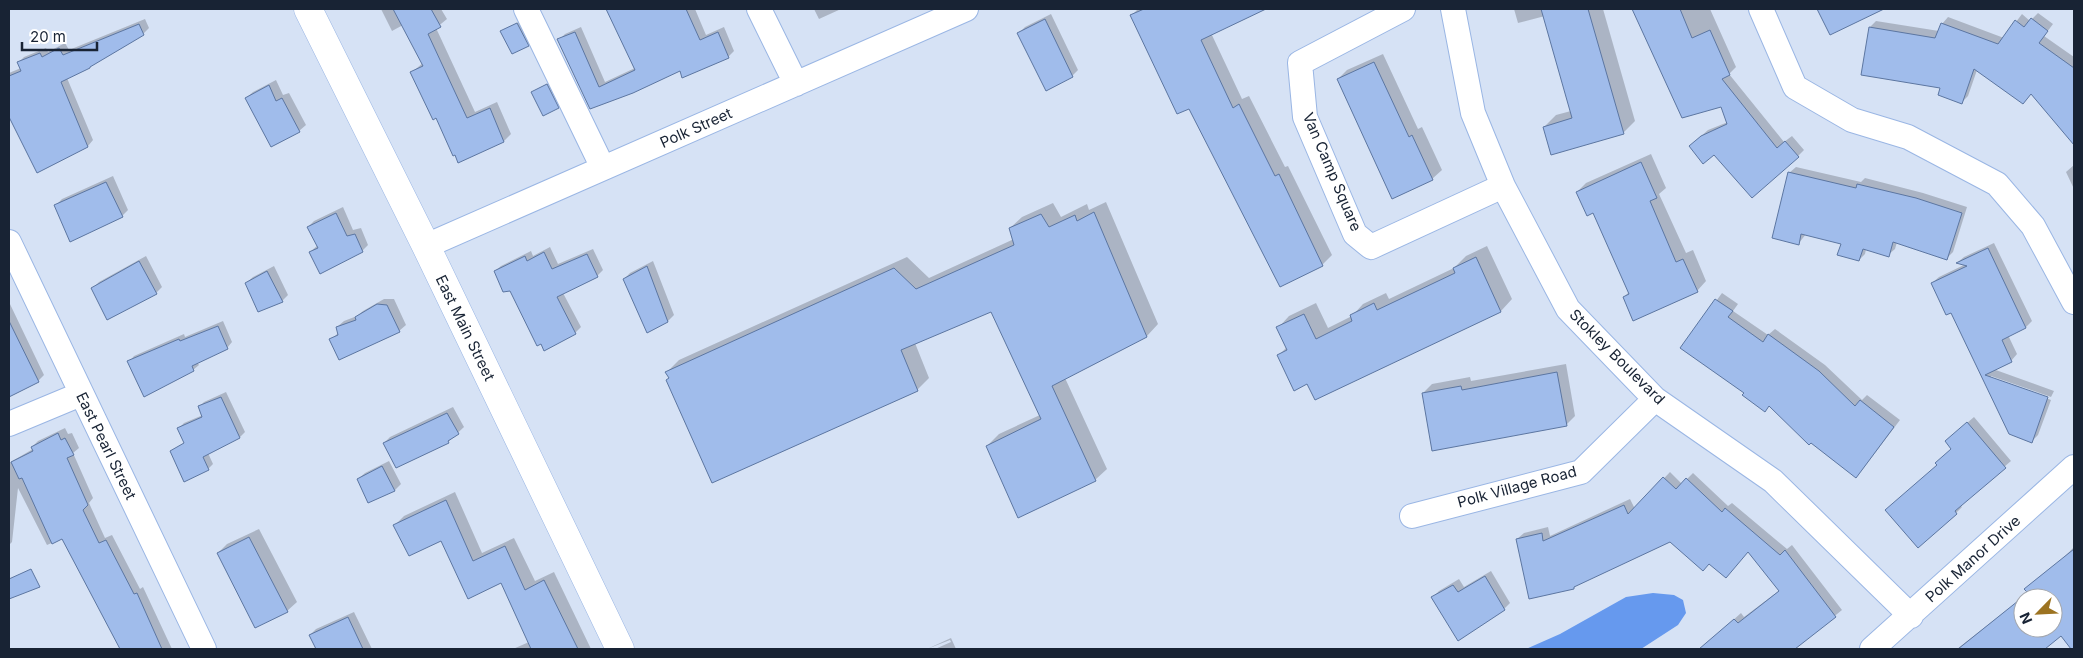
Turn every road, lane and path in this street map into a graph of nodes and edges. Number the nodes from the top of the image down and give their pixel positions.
1 (308, 9) edge
2 (526, 9) edge
3 (760, 9) edge
4 (966, 9) edge
5 (1403, 9) edge
6 (1453, 9) edge
7 (1760, 9) edge
8 (796, 84) junction
9 (603, 168) junction
10 (1503, 186) junction
11 (9, 242) edge
12 (426, 246) junction
13 (2074, 302) edge
14 (81, 394) junction
15 (1655, 399) junction
16 (9, 424) edge
17 (2074, 467) edge
18 (1412, 516) dead end
19 (1911, 616) junction
20 (204, 649) edge
21 (620, 649) edge
22 (1872, 649) edge

1 - 12 main road, East Main Street
2 - 9 street
3 - 8 street
4 - 8 street, Polk Street
5 - 10 street, Van Camp Square
6 - 10 street, Stokley Boulevard
7 - 13 street
8 - 9 street, Polk Street
9 - 12 street, Polk Street
10 - 15 street, Stokley Boulevard
11 - 14 street, East Pearl Street
12 - 21 main road, East Main Street
14 - 16 street
14 - 20 street, East Pearl Street
15 - 18 street, Polk Village Road
15 - 19 street, Stokley Boulevard
17 - 19 street, Polk Manor Drive
19 - 22 street, Polk Manor Drive

